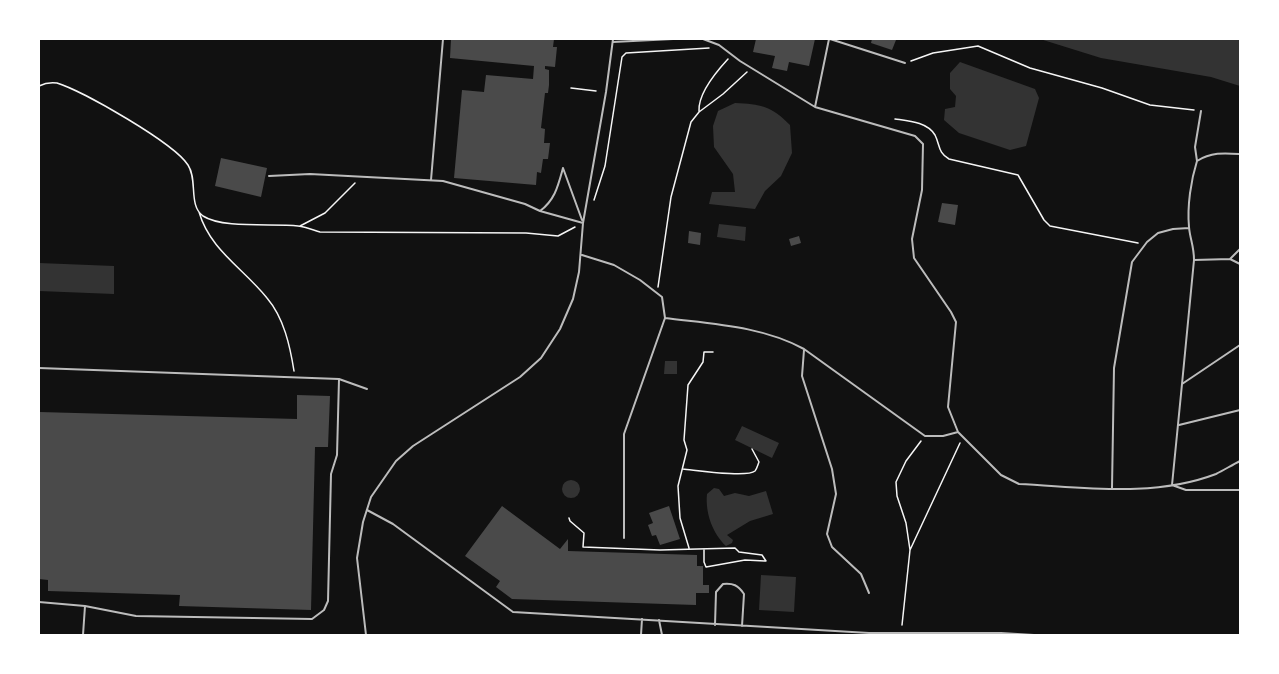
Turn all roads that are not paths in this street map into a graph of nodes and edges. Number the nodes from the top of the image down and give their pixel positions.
1 (443, 39) edge
2 (673, 39) edge
3 (703, 39) edge
4 (829, 39) edge
5 (613, 40) edge
6 (904, 63) road end
7 (815, 107) junction
8 (1201, 111) road end
9 (1240, 154) edge
10 (1197, 161) junction
11 (268, 176) dead end
12 (431, 181) junction
13 (540, 211) junction
14 (584, 223) junction
15 (1189, 228) junction
16 (1240, 249) edge
17 (582, 255) junction
18 (1230, 259) junction
19 (1194, 260) junction
20 (1240, 264) edge
21 (665, 318) junction
22 (1240, 345) edge
23 (804, 349) junction
24 (39, 368) edge
25 (339, 379) junction
26 (1182, 384) junction
27 (367, 389) dead end
28 (1240, 410) edge
29 (1178, 425) junction
30 (958, 432) junction
31 (1240, 461) edge
32 (1172, 485) junction
33 (1112, 488) junction
34 (1240, 490) edge
35 (367, 510) junction
36 (624, 538) dead end
37 (869, 593) dead end
38 (39, 602) edge
39 (85, 606) junction
40 (642, 619) junction
41 (659, 620) junction
42 (715, 625) junction
43 (742, 626) junction
44 (869, 634) edge
45 (83, 635) edge
46 (366, 635) edge
47 (641, 635) edge
48 (662, 635) edge
49 (1034, 635) edge

1 - 12 lane
2 - 5 lane
3 - 7 lane
4 - 6 lane
4 - 7 lane
5 - 14 lane
7 - 30 lane
8 - 10 lane
9 - 10 lane
10 - 15 lane
11 - 12 lane
12 - 13 lane
13 - 14 lane
13 - 14 lane
14 - 17 lane
15 - 19 lane
15 - 33 lane
16 - 18 lane
17 - 21 lane
17 - 35 lane
18 - 19 lane
18 - 20 lane
19 - 26 lane
21 - 23 lane
21 - 36 lane
22 - 26 lane
23 - 30 lane
23 - 37 lane
24 - 25 lane
25 - 27 lane
25 - 39 lane
26 - 29 lane
28 - 29 lane
29 - 32 lane
30 - 33 lane
31 - 32 lane
32 - 33 lane
32 - 34 lane
35 - 40 lane
35 - 46 lane
38 - 39 lane
39 - 45 lane
40 - 41 lane
40 - 47 lane
41 - 42 lane
41 - 48 lane
42 - 43 lane
42 - 43 lane
43 - 44 lane
44 - 49 lane

